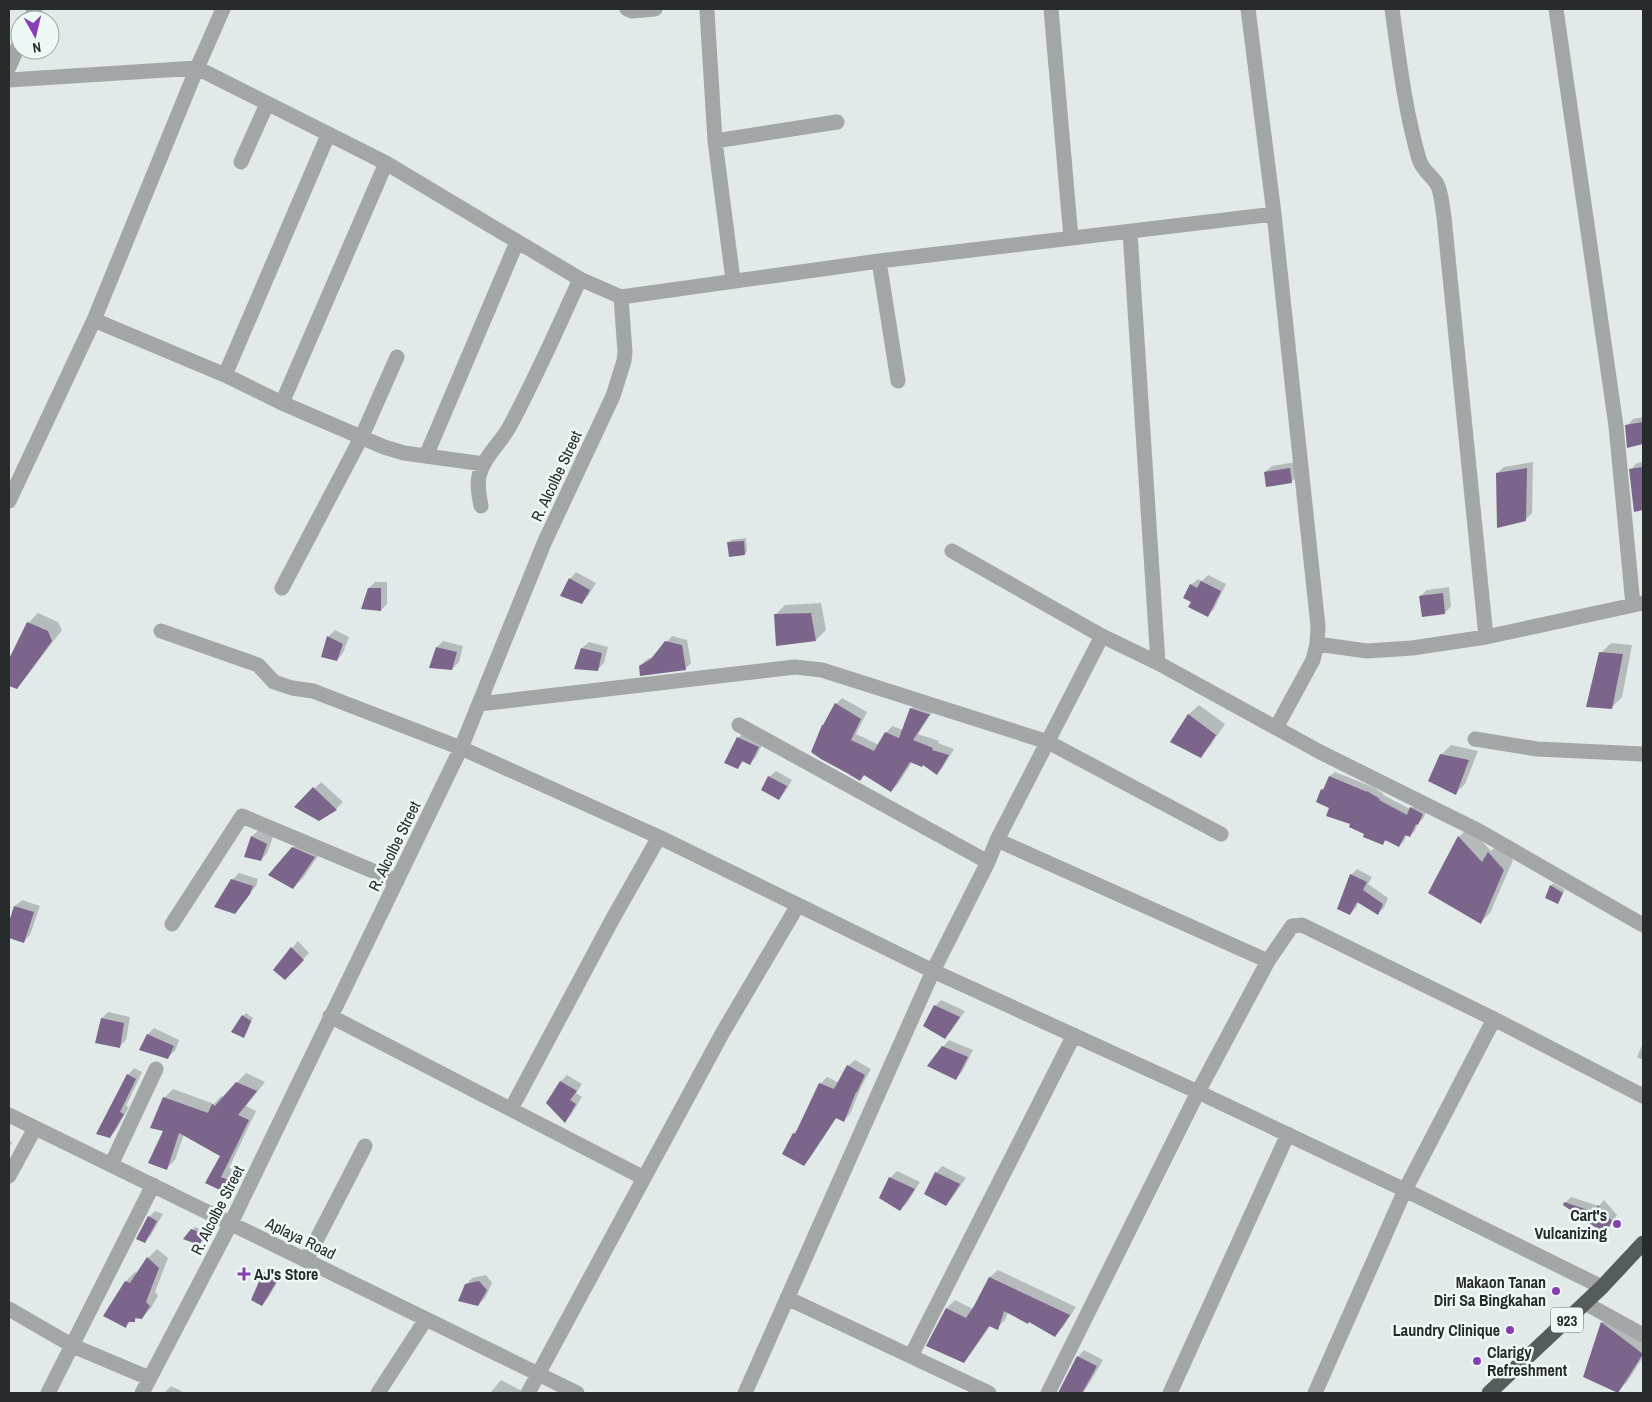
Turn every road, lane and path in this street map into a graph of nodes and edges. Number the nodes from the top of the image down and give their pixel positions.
1 (224, 9) edge
2 (627, 9) edge
3 (655, 9) edge
4 (706, 9) edge
5 (1052, 9) edge
6 (1248, 9) edge
7 (1392, 9) edge
8 (1556, 9) edge
9 (197, 68) junction
10 (9, 80) edge
11 (267, 104) junction
12 (837, 122) dead end
13 (328, 135) junction
14 (715, 141) junction
15 (241, 162) dead end
16 (386, 163) junction
17 (1274, 214) junction
18 (1130, 232) junction
19 (1071, 238) junction
20 (517, 242) junction
21 (879, 261) junction
22 (580, 279) junction
23 (733, 280) junction
24 (621, 297) junction
25 (94, 320) junction
26 (397, 357) dead end
27 (225, 375) junction
28 (898, 381) dead end
29 (282, 403) junction
30 (362, 436) junction
31 (426, 456) junction
32 (484, 464) junction
33 (9, 502) edge
34 (481, 506) dead end
35 (952, 551) dead end
36 (282, 588) dead end
37 (1638, 604) edge
38 (161, 631) dead end
39 (1102, 636) junction
40 (1486, 636) junction
41 (1318, 644) junction
42 (1158, 663) junction
43 (479, 704) junction
44 (739, 725) dead end
45 (1276, 728) junction
46 (1475, 739) dead end
47 (1048, 742) junction
48 (461, 748) junction
49 (1643, 754) edge
50 (1221, 834) dead end
51 (659, 837) junction
52 (997, 840) junction
53 (988, 862) junction
54 (397, 880) junction
55 (798, 905) junction
56 (172, 924) dead end
57 (1643, 925) edge
58 (1268, 960) junction
59 (933, 971) junction
60 (330, 1016) junction
61 (1494, 1019) junction
62 (1074, 1035) junction
63 (156, 1069) dead end
64 (1198, 1092) junction
65 (1643, 1096) edge
66 (510, 1109) junction
67 (9, 1115) edge
68 (35, 1128) junction
69 (1288, 1134) junction
70 (365, 1146) dead end
71 (111, 1165) junction
72 (9, 1176) edge
73 (644, 1178) junction
74 (153, 1185) junction
75 (1405, 1190) junction
76 (231, 1223) junction
77 (1643, 1243) edge
78 (306, 1260) junction
79 (1602, 1287) junction
80 (788, 1298) junction
81 (1585, 1303) junction
82 (9, 1309) edge
83 (426, 1319) junction
84 (1643, 1335) edge
85 (73, 1346) junction
86 (911, 1356) junction
87 (538, 1374) junction
88 (149, 1378) junction
89 (48, 1393) edge
90 (142, 1393) edge
91 (378, 1393) edge
92 (528, 1393) edge
93 (578, 1393) edge
94 (746, 1393) edge
95 (989, 1393) edge
96 (1048, 1393) edge
97 (1170, 1393) edge
98 (1314, 1393) edge
99 (1489, 1393) edge

1 - 9 street
2 - 3 street
4 - 14 street
5 - 19 street
6 - 17 street
7 - 40 street
8 - 37 street
9 - 10 street
9 - 11 street
9 - 25 street
11 - 13 street
11 - 15 street
12 - 14 street
13 - 16 street
13 - 27 street
14 - 23 street
16 - 20 street
16 - 29 street
17 - 18 street
17 - 41 street
18 - 19 street
18 - 42 street
19 - 21 street
20 - 22 street
20 - 31 street
21 - 23 street
21 - 28 street
22 - 24 street
22 - 32 street
23 - 24 street
24 - 43 street, R. Alcolbe Street
25 - 27 street
25 - 33 street
26 - 30 street
27 - 29 street
29 - 30 street
30 - 31 street
30 - 36 street
31 - 32 street
32 - 34 street
35 - 39 street
37 - 40 street
38 - 48 street
39 - 42 street
39 - 47 street
40 - 41 street
41 - 45 street
42 - 45 street
43 - 47 street
43 - 48 street, R. Alcolbe Street
44 - 53 street
45 - 57 street
46 - 49 street
47 - 50 street
47 - 52 street
48 - 51 street
48 - 54 street, R. Alcolbe Street
51 - 55 street
51 - 66 street
52 - 53 street
52 - 58 street
53 - 59 street
54 - 56 street
54 - 60 street, R. Alcolbe Street
55 - 59 street
55 - 73 street
58 - 61 street
58 - 64 street
59 - 62 street
59 - 80 street
60 - 66 street
60 - 76 street, R. Alcolbe Street
61 - 65 street
61 - 75 street
62 - 64 street
62 - 86 street
63 - 71 street
64 - 69 street
64 - 96 street
66 - 73 street
67 - 68 street, Aplaya Road
68 - 71 street, Aplaya Road
68 - 72 street
69 - 75 street
69 - 97 street
70 - 78 street
71 - 74 street, Aplaya Road
73 - 87 street
74 - 76 street, Aplaya Road
74 - 85 street
75 - 79 street
75 - 98 street
76 - 78 street, Aplaya Road
76 - 88 street, R. Alcolbe Street
77 - 79 highway, 923
78 - 83 street, Aplaya Road
79 - 81 highway, 923
80 - 86 street
80 - 94 street
81 - 84 street
81 - 99 highway, 923
82 - 85 street
83 - 87 street, Aplaya Road
83 - 91 street
85 - 88 street
85 - 89 street
86 - 95 street
87 - 92 street
87 - 93 street, Aplaya Road
88 - 90 street, R. Alcolbe Street

